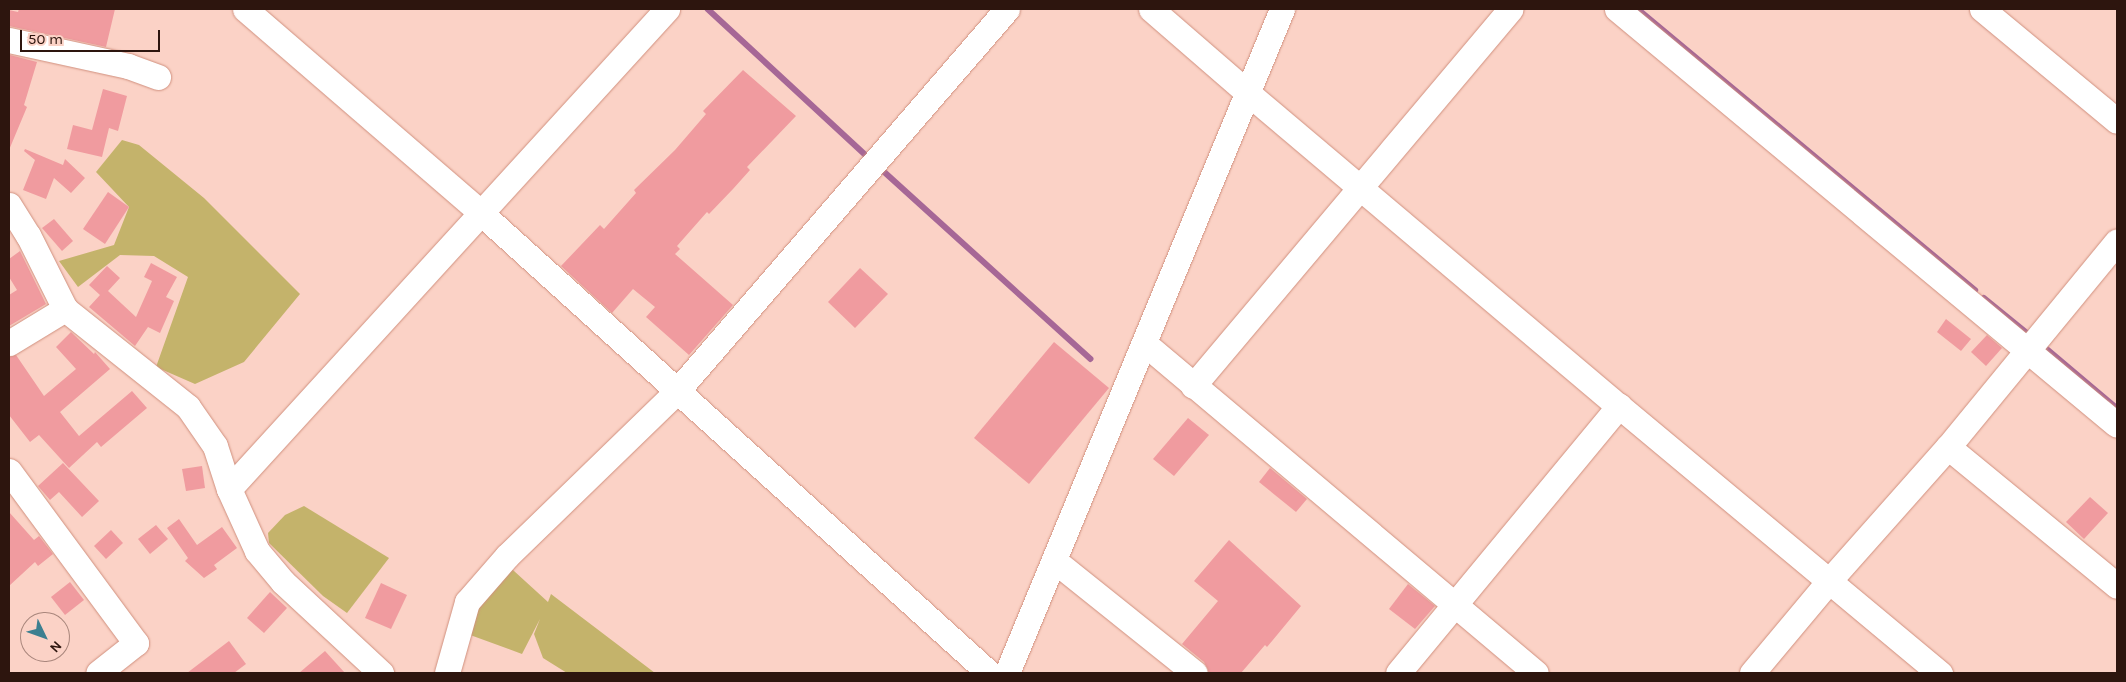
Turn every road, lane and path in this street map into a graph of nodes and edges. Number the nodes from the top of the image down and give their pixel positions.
1 (245, 9) edge
2 (667, 9) edge
3 (1007, 9) edge
4 (1151, 9) edge
5 (1282, 9) edge
6 (1511, 9) edge
7 (1617, 9) edge
8 (1982, 9) edge
9 (9, 40) edge
10 (158, 77) dead end
11 (1248, 93) junction
12 (2117, 121) edge
13 (1360, 186) junction
14 (9, 205) edge
15 (481, 213) junction
16 (2117, 241) edge
17 (65, 309) junction
18 (9, 343) edge
19 (1144, 343) junction
20 (2027, 350) junction
21 (1193, 386) junction
22 (677, 391) junction
23 (1619, 406) junction
24 (2117, 425) edge
25 (1948, 447) junction
26 (9, 471) edge
27 (230, 490) junction
28 (1055, 561) junction
29 (1828, 582) junction
30 (2117, 586) edge
31 (1456, 604) junction
32 (98, 673) edge
33 (381, 673) edge
34 (447, 673) edge
35 (989, 673) edge
36 (1007, 673) edge
37 (1195, 673) edge
38 (1398, 673) edge
39 (1536, 673) edge
40 (1752, 673) edge
41 (1940, 673) edge

1 - 15 street
2 - 15 street
3 - 22 street
4 - 11 street
5 - 11 street
6 - 13 street
7 - 20 street
8 - 12 street
9 - 10 street
11 - 13 street
11 - 19 street
13 - 21 street
13 - 23 street
14 - 17 street
15 - 22 street
15 - 27 street
16 - 20 street
17 - 18 street
17 - 27 street
19 - 21 street
19 - 28 street
20 - 24 street
20 - 25 street
21 - 31 street
22 - 34 street
22 - 35 street
23 - 29 street
23 - 31 street
25 - 29 street
25 - 30 street
26 - 32 street
27 - 33 street
28 - 36 street
28 - 37 street
29 - 40 street
29 - 41 street
31 - 38 street
31 - 39 street

